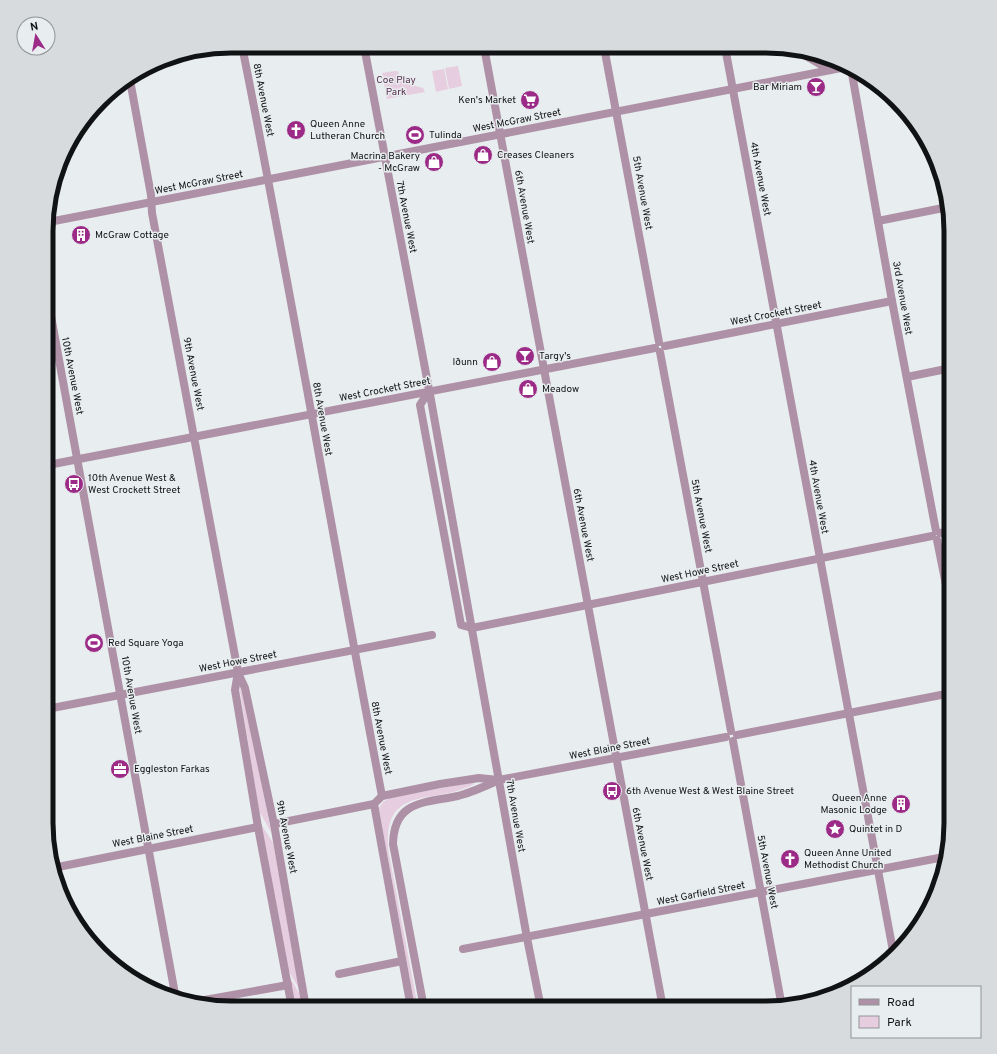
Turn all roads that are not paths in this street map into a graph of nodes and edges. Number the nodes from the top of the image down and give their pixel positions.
1 (243, 53) edge
2 (365, 53) edge
3 (485, 53) edge
4 (605, 53) edge
5 (726, 53) edge
6 (810, 59) edge
7 (838, 68) edge
8 (830, 70) junction
9 (851, 75) edge
10 (131, 84) edge
11 (733, 89) junction
12 (617, 112) junction
13 (500, 134) junction
14 (385, 157) junction
15 (269, 180) junction
16 (152, 202) junction
17 (942, 208) edge
18 (53, 221) edge
19 (878, 221) junction
20 (892, 301) junction
21 (777, 324) junction
22 (53, 326) edge
23 (660, 347) junction
24 (543, 369) junction
25 (944, 369) edge
26 (907, 377) junction
27 (429, 391) junction
28 (311, 414) junction
29 (194, 437) junction
30 (78, 460) junction
31 (53, 464) edge
32 (944, 533) edge
33 (936, 535) junction
34 (819, 559) junction
35 (944, 575) edge
36 (704, 582) junction
37 (588, 606) junction
38 (472, 628) junction
39 (432, 635) dead end
40 (354, 650) junction
41 (238, 672) junction
42 (944, 694) edge
43 (121, 695) junction
44 (53, 708) edge
45 (848, 713) junction
46 (731, 736) junction
47 (616, 758) junction
48 (499, 780) junction
49 (382, 796) junction
50 (374, 804) junction
51 (274, 824) junction
52 (258, 827) junction
53 (148, 848) junction
54 (941, 858) edge
55 (58, 867) edge
56 (877, 870) junction
57 (761, 892) junction
58 (645, 915) junction
59 (526, 938) junction
60 (892, 948) edge
61 (463, 950) dead end
62 (402, 961) junction
63 (339, 974) dead end
64 (288, 986) junction
65 (175, 992) edge
66 (209, 999) edge
67 (781, 1000) edge
68 (291, 1001) edge
69 (305, 1001) edge
70 (410, 1001) edge
71 (423, 1001) edge
72 (540, 1001) edge
73 (662, 1001) edge

1 - 15 street, 8th Avenue West
2 - 14 street, 7th Avenue West
3 - 13 street, 6th Avenue West
4 - 12 street, 5th Avenue West
5 - 11 street, 4th Avenue West
6 - 8 street
7 - 8 street, West McGraw Street
8 - 11 street, West McGraw Street
9 - 19 street, 3rd Avenue West
10 - 16 street, 9th Avenue West
11 - 12 street, West McGraw Street
11 - 21 street, 4th Avenue West
12 - 13 street, West McGraw Street
12 - 23 street, 5th Avenue West
13 - 14 street, West McGraw Street
13 - 24 street, 6th Avenue West
14 - 15 street, West McGraw Street
14 - 27 street, 7th Avenue West
15 - 16 street, West McGraw Street
15 - 28 street, 8th Avenue West
16 - 18 street, West McGraw Street
16 - 29 street, 9th Avenue West
17 - 19 street
19 - 20 street, 3rd Avenue West
20 - 21 street, West Crockett Street
20 - 26 street, 3rd Avenue West
21 - 23 street, West Crockett Street
21 - 34 street, 4th Avenue West
22 - 30 street, 10th Avenue West
23 - 24 street, West Crockett Street
23 - 36 street, 5th Avenue West
24 - 27 street, West Crockett Street
24 - 37 street, 6th Avenue West
25 - 26 street
26 - 33 street, 3rd Avenue West
27 - 28 street, West Crockett Street
27 - 38 street
28 - 29 street, West Crockett Street
28 - 40 street, 8th Avenue West
29 - 30 street, West Crockett Street
29 - 41 street, 9th Avenue West
30 - 31 street, West Crockett Street
30 - 43 street, 10th Avenue West
32 - 33 street, West Howe Street
33 - 34 street, West Howe Street
33 - 35 street, 3rd Avenue West
34 - 36 street, West Howe Street
34 - 45 street, 4th Avenue West
36 - 37 street, West Howe Street
36 - 46 street, 5th Avenue West
37 - 38 street, West Howe Street
37 - 47 street, 6th Avenue West
38 - 48 street, 7th Avenue West
39 - 40 street, West Howe Street
40 - 41 street, West Howe Street
40 - 49 street, 8th Avenue West
41 - 43 street, West Howe Street
41 - 51 street, 9th Avenue West
41 - 52 street, 9th Avenue West
42 - 45 street, West Blaine Street
43 - 44 street, West Howe Street
43 - 53 street, 10th Avenue West
45 - 46 street, West Blaine Street
45 - 56 street, 4th Avenue West
46 - 47 street, West Blaine Street
46 - 57 street, 5th Avenue West
47 - 48 street, West Blaine Street
47 - 58 street, 6th Avenue West
48 - 49 street, West Blaine Street
48 - 59 street, 7th Avenue West
48 - 71 street, West Blaine Street
49 - 50 street
50 - 51 street
50 - 62 street
51 - 69 street, 9th Avenue West
52 - 53 street, West Blaine Street
52 - 64 street, 9th Avenue West
53 - 55 street, West Blaine Street
53 - 65 street, 10th Avenue West
54 - 56 street, West Garfield Street
56 - 57 street, West Garfield Street
56 - 60 street, 4th Avenue West
57 - 58 street, West Garfield Street
57 - 67 street, 5th Avenue West
58 - 59 street, West Garfield Street
58 - 73 street, 6th Avenue West
59 - 61 street, West Garfield Street
59 - 72 street, 7th Avenue West
62 - 63 street
62 - 70 street
64 - 66 street
64 - 68 street, 9th Avenue West

